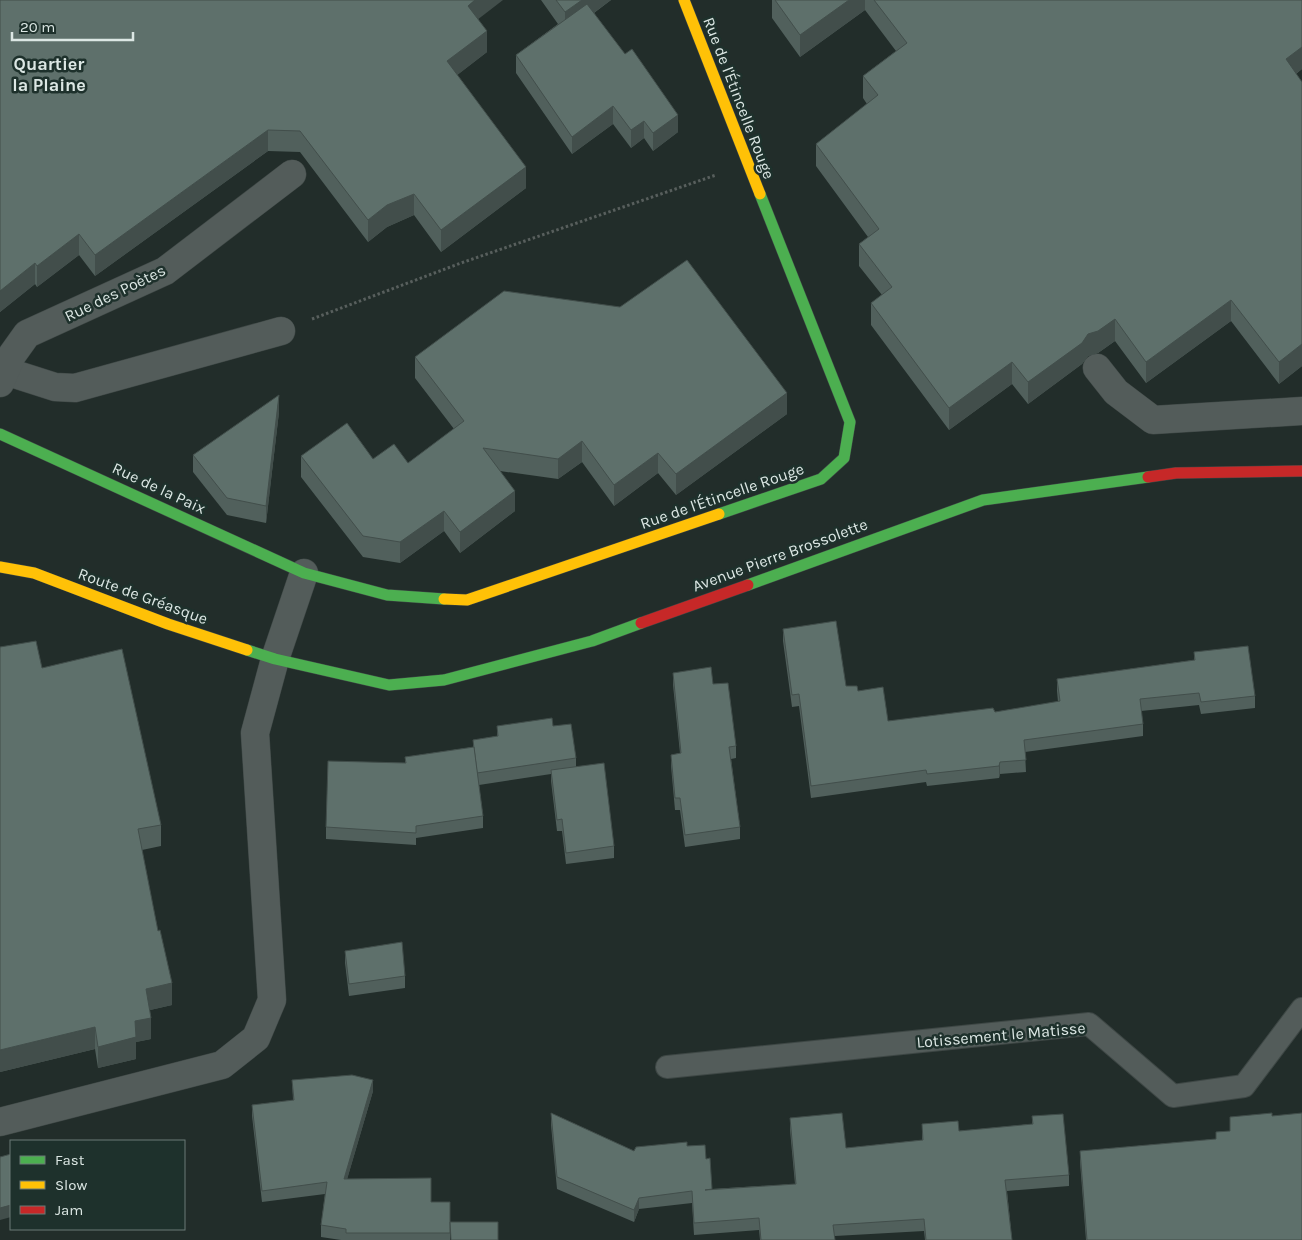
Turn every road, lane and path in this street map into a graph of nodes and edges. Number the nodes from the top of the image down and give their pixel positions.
1 (684, 0) edge
2 (748, 164) junction
3 (292, 174) dead end
4 (281, 330) joint
5 (1097, 368) dead end
6 (2, 377) edge
7 (1302, 411) edge
8 (0, 434) edge
9 (1302, 471) edge
10 (0, 566) edge
11 (304, 573) junction
12 (275, 659) junction
13 (1302, 1009) edge
14 (667, 1067) dead end
15 (0, 1122) edge

1 - 2 street, Rue de l'Étincelle Rouge
2 - 4 path
2 - 11 street, Rue de l'Étincelle Rouge
3 - 6 street, Rue des Poètes
4 - 6 street
5 - 7 street
8 - 11 street, Rue de la Paix
9 - 12 street, Avenue Pierre Brossolette
10 - 12 street, Route de Gréasque
11 - 12 street
12 - 15 street
13 - 14 lane, Lotissement le Matisse

